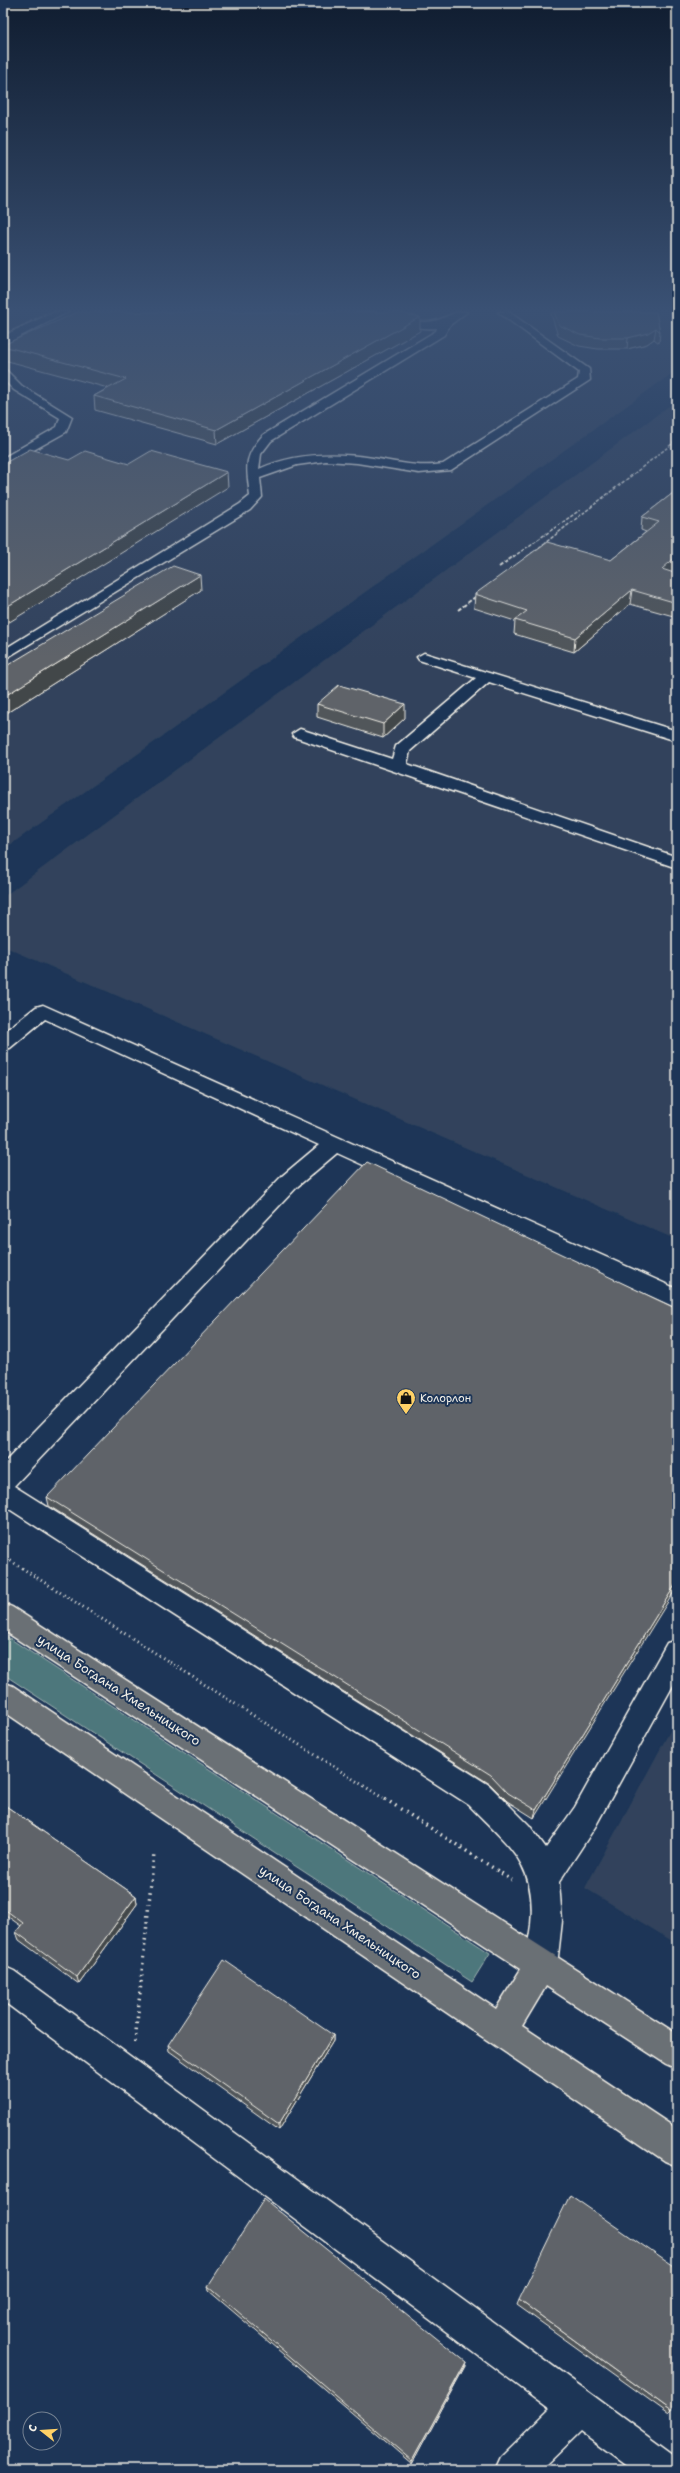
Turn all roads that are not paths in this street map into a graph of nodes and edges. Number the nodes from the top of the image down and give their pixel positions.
1 (63, 427) edge
2 (284, 427) edge
3 (509, 427) edge
4 (3, 463) edge
5 (252, 477) junction
6 (3, 656) edge
7 (424, 657) dead end
8 (486, 677) junction
9 (300, 734) dead end
10 (677, 736) edge
11 (398, 766) junction
12 (677, 863) edge
13 (3, 1043) edge
14 (335, 1143) junction
15 (677, 1299) edge
16 (3, 1481) edge
17 (3, 1492) edge
18 (3, 1615) edge
19 (677, 1652) edge
20 (3, 1695) edge
21 (545, 1890) junction
22 (541, 1965) junction
23 (3, 1982) edge
24 (501, 2031) junction
25 (677, 2053) edge
26 (677, 2149) edge
27 (578, 2407) junction
28 (514, 2470) edge
29 (664, 2470) edge

1 - 4 lane
2 - 5 lane
3 - 5 lane
5 - 6 lane
7 - 8 lane
8 - 10 lane
8 - 11 lane
9 - 11 lane
11 - 12 lane
13 - 14 lane
14 - 15 lane
14 - 16 lane
17 - 21 lane
18 - 22 highway, улица Богдана Хмельницкого
19 - 21 lane
20 - 24 highway, улица Богдана Хмельницкого
21 - 22 lane
22 - 24 highway
22 - 25 highway, улица Богдана Хмельницкого
23 - 27 lane
24 - 26 highway, улица Богдана Хмельницкого
27 - 28 lane
27 - 29 lane

